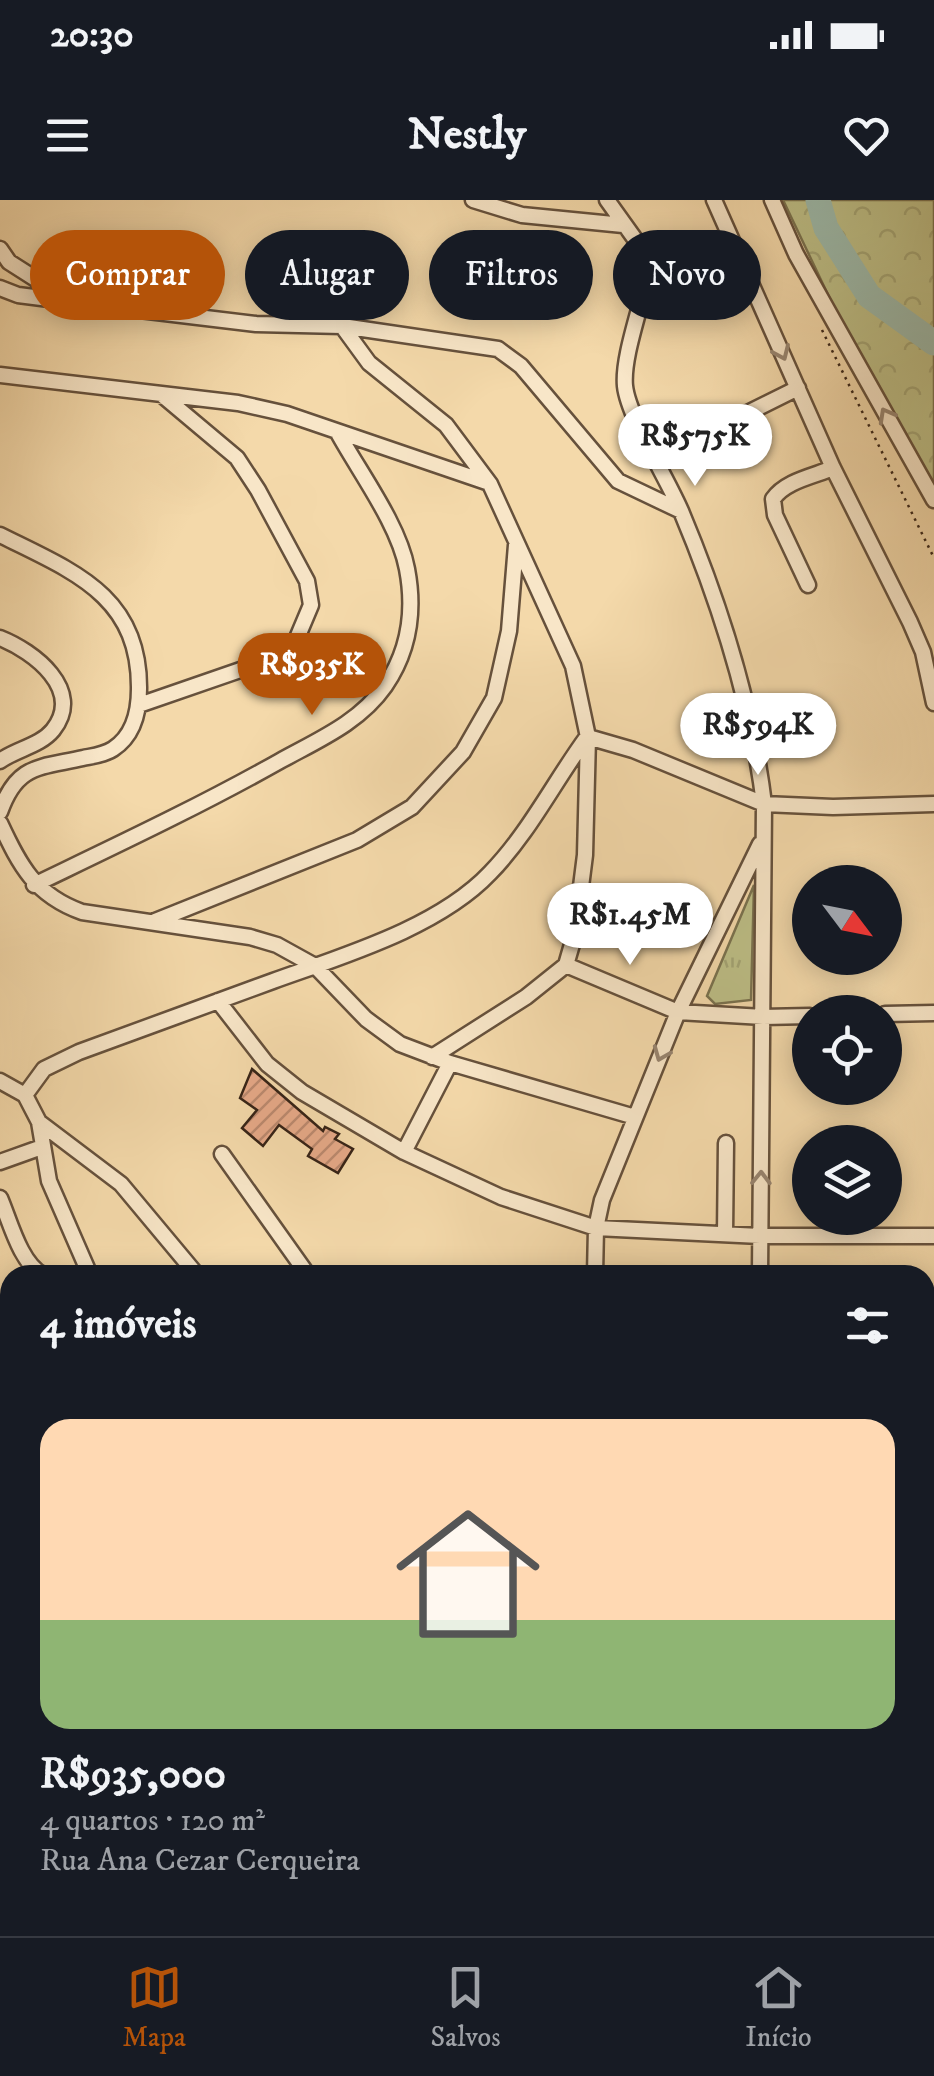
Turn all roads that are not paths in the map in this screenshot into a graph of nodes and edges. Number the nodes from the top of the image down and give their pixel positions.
1 (473, 200) edge
2 (607, 200) edge
3 (714, 200) edge
4 (772, 200) edge
5 (623, 225) junction
6 (0, 249) edge
7 (30, 275) edge
8 (0, 288) edge
9 (30, 297) edge
10 (223, 320) edge
11 (342, 326) junction
12 (0, 375) edge
13 (798, 388) junction
14 (162, 394) junction
15 (338, 433) junction
16 (684, 444) dead end
17 (833, 468) junction
18 (490, 484) junction
19 (934, 500) edge
20 (681, 512) junction
21 (0, 535) edge
22 (516, 544) junction
23 (808, 586) dead end
24 (0, 638) edge
25 (934, 703) edge
26 (139, 704) junction
27 (588, 737) junction
28 (0, 761) edge
29 (764, 804) junction
30 (934, 804) edge
31 (0, 812) edge
32 (0, 823) edge
33 (762, 839) junction
34 (744, 881) junction
35 (34, 885) junction
36 (762, 886) junction
37 (154, 921) junction
38 (566, 965) junction
39 (315, 966) junction
40 (218, 1001) junction
41 (678, 1012) junction
42 (934, 1013) edge
43 (902, 1014) edge
44 (792, 1016) edge
45 (763, 1017) junction
46 (432, 1057) junction
47 (450, 1064) junction
48 (0, 1081) edge
49 (26, 1095) junction
50 (634, 1117) junction
51 (39, 1122) junction
52 (726, 1143) dead end
53 (42, 1147) junction
54 (404, 1152) junction
55 (222, 1154) dead end
56 (0, 1162) edge
57 (0, 1198) edge
58 (596, 1228) junction
59 (725, 1234) junction
60 (760, 1236) junction
61 (934, 1236) edge
62 (31, 1265) edge
63 (85, 1265) edge
64 (189, 1265) edge
65 (301, 1265) edge
66 (595, 1265) edge
67 (760, 1265) edge

1 - 5 street
2 - 5 street
3 -> 13 street
19 -> 4 street
5 - 20 street
6 - 7 street
8 - 9 street
10 - 11 street
11 - 18 street
11 - 20 street
12 - 14 street
13 - 16 street
13 - 17 street
14 - 15 street
14 - 26 street
15 - 18 street
15 - 35 street
17 - 23 street
17 - 25 street
18 - 22 street
20 - 29 street
21 - 26 street
22 - 27 street
22 - 37 street
24 - 28 street
26 - 31 street
27 - 29 street
27 - 38 street
27 - 39 street
29 - 30 street
29 - 33 street
32 - 35 street
33 - 34 street
33 - 36 street
34 - 36 street
34 - 41 street
35 - 37 street
36 - 45 street
37 - 39 street
38 - 41 street
38 - 46 street
39 - 40 street
39 - 46 street
40 - 49 street
40 - 54 street
41 - 45 street
41 -> 50 street
42 - 43 street
44 - 45 street
60 -> 45 street
46 - 47 street
47 - 50 street
47 - 54 street
48 - 49 street
49 - 51 street
50 - 58 street
51 - 53 street
51 - 64 street
52 - 59 street
53 - 56 street
53 - 63 street
54 - 58 street
55 - 65 street
57 - 62 street
58 - 59 street
58 - 66 street
59 - 60 street
60 - 61 street
60 - 67 street

